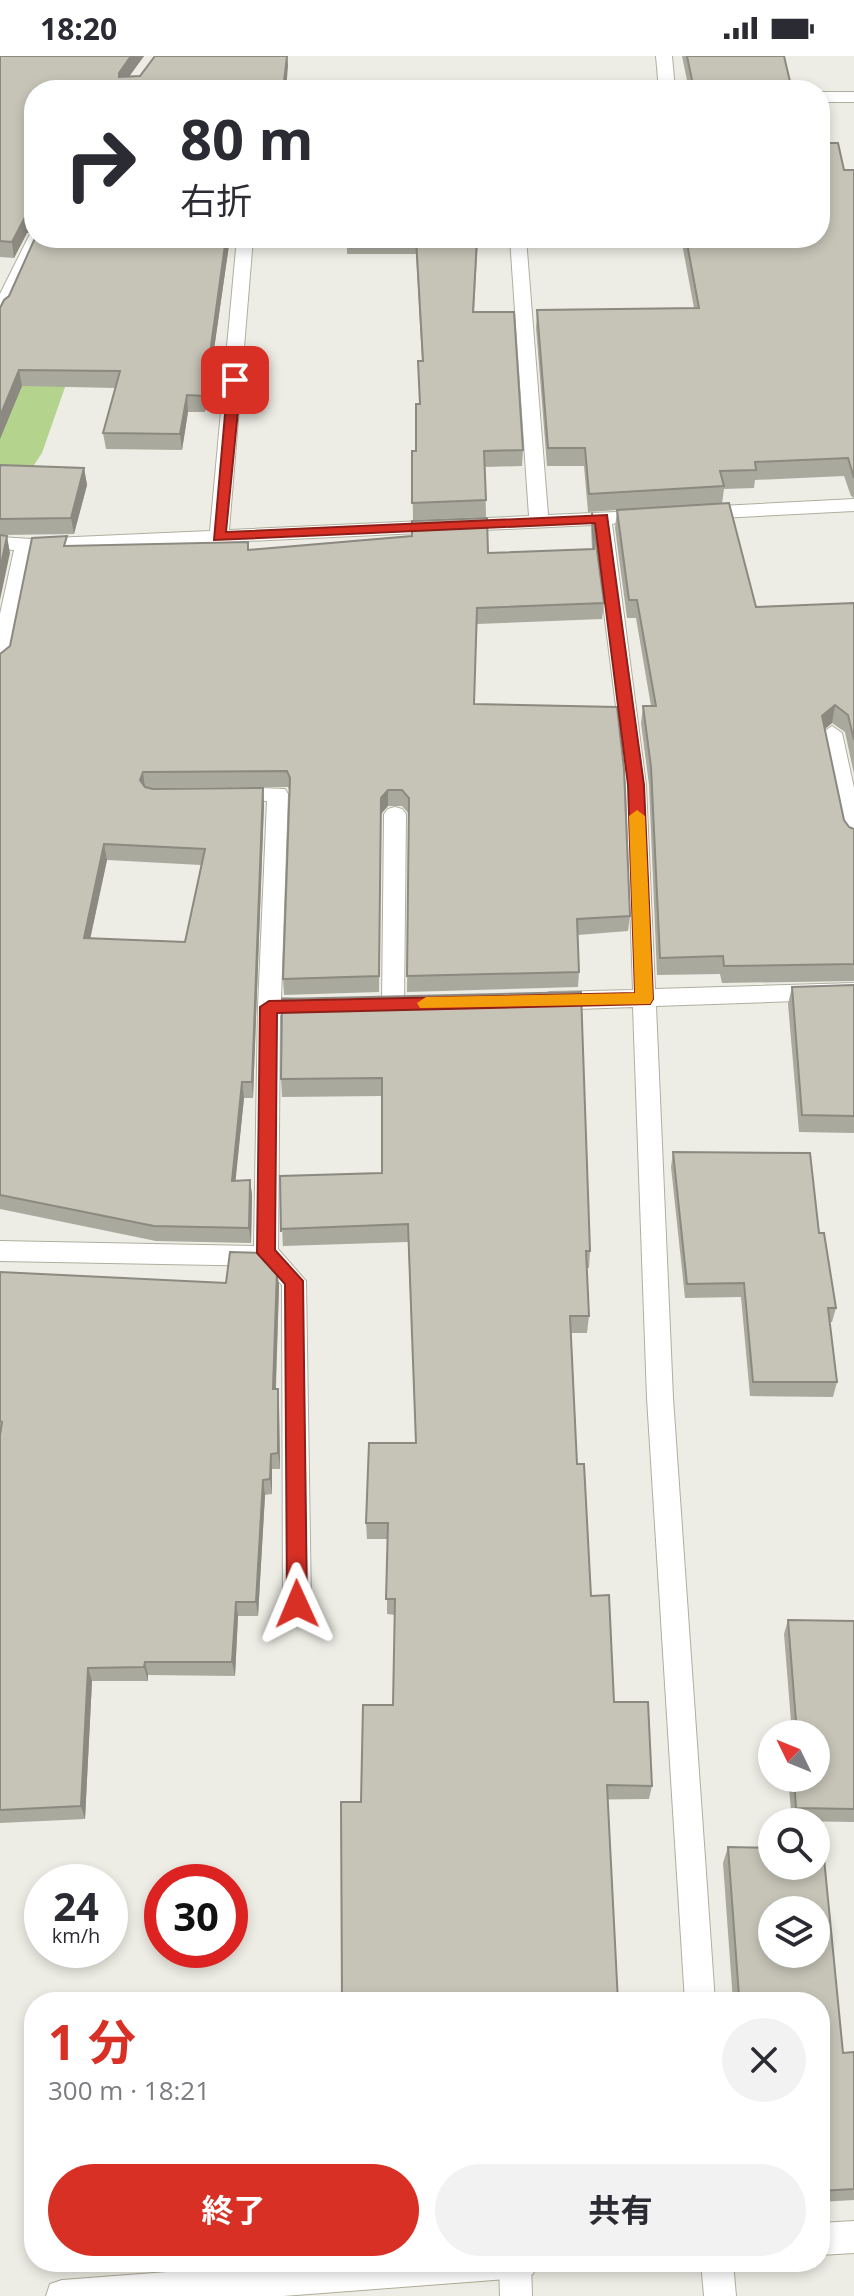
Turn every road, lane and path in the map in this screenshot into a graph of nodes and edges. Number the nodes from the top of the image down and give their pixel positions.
1 (664, 56) edge
2 (666, 80) edge
3 (830, 97) edge
4 (854, 97) edge
5 (31, 248) edge
6 (244, 248) edge
7 (519, 248) edge
8 (0, 311) edge
9 (854, 505) edge
10 (681, 514) edge
11 (634, 517) edge
12 (602, 518) junction
13 (539, 523) junction
14 (219, 537) junction
15 (0, 543) edge
16 (24, 545) junction
17 (0, 662) edge
18 (832, 733) edge
19 (217, 794) edge
20 (395, 814) edge
21 (854, 837) edge
22 (854, 991) edge
23 (644, 999) junction
24 (534, 1001) edge
25 (393, 1004) edge
26 (331, 1006) edge
27 (269, 1007) junction
28 (0, 1251) edge
29 (270, 1256) junction
30 (297, 1604) dead end
31 (699, 1992) edge
32 (854, 2237) edge
33 (830, 2238) edge
34 (384, 2272) edge
35 (517, 2272) edge
36 (718, 2272) edge
37 (62, 2296) edge
38 (516, 2296) edge
39 (720, 2296) edge

1 - 2 street
3 - 4 street
5 - 8 street
6 - 14 street
7 - 13 street
9 - 10 street
11 - 12 street
12 - 13 street
12 - 23 street
13 - 14 street
14 - 16 street
15 - 16 street
16 - 17 street
18 - 21 street
19 - 27 street
20 - 25 street
22 - 23 street
23 - 24 street
23 - 31 street
26 - 27 street
27 - 29 street
28 - 29 street
29 - 30 street
32 - 33 street
34 - 37 street
35 - 38 street
36 - 39 street

